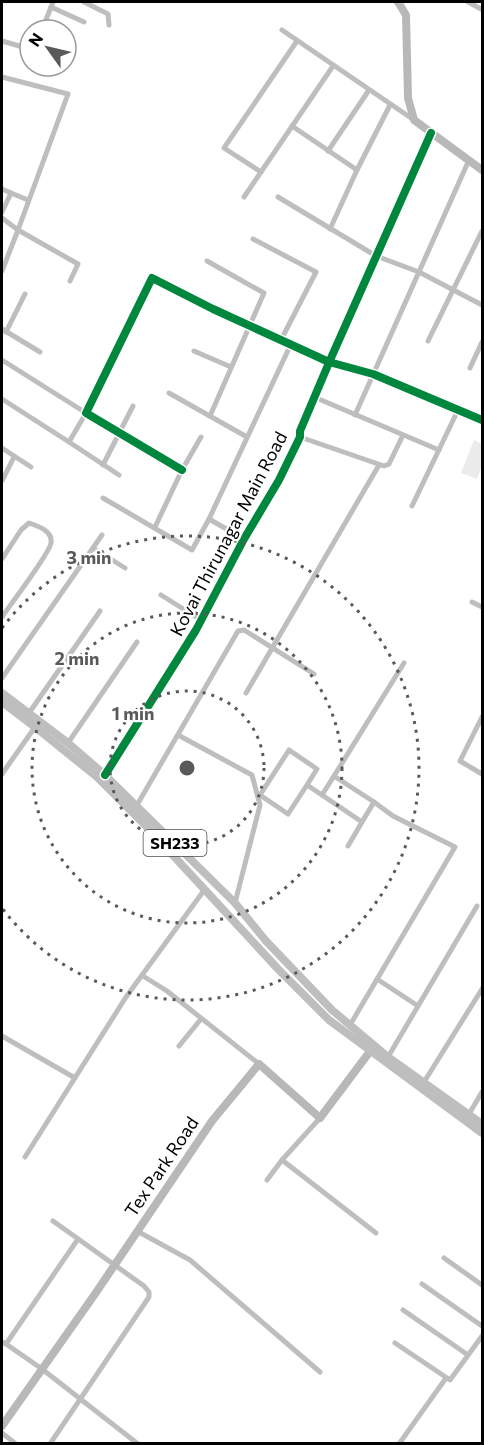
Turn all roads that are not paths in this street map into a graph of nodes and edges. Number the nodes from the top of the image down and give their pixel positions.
1 (84, 2) edge
2 (398, 2) edge
3 (468, 2) edge
4 (52, 4) edge
5 (482, 8) edge
6 (84, 22) dead end
7 (109, 25) dead end
8 (282, 30) dead end
9 (2, 41) edge
10 (297, 41) junction
11 (18, 45) edge
12 (333, 66) junction
13 (2, 76) edge
14 (369, 90) junction
15 (390, 105) junction
16 (414, 120) junction
17 (292, 126) junction
18 (431, 133) junction
19 (328, 151) junction
20 (469, 160) junction
21 (357, 170) junction
22 (483, 170) edge
23 (261, 172) junction
24 (2, 189) edge
25 (10, 193) junction
26 (244, 197) dead end
27 (278, 197) dead end
28 (28, 200) junction
29 (2, 212) edge
30 (2, 218) edge
31 (330, 229) junction
32 (18, 230) junction
33 (483, 231) edge
34 (252, 239) dead end
35 (376, 256) junction
36 (207, 261) dead end
37 (2, 271) edge
38 (418, 272) junction
39 (70, 281) dead end
40 (453, 290) junction
41 (25, 294) dead end
42 (483, 305) edge
43 (250, 326) junction
44 (4, 331) edge
45 (281, 340) junction
46 (428, 341) dead end
47 (483, 342) edge
48 (291, 344) junction
49 (194, 351) dead end
50 (40, 352) dead end
51 (2, 360) edge
52 (329, 362) junction
53 (231, 367) junction
54 (470, 368) dead end
55 (373, 374) junction
56 (169, 393) dead end
57 (314, 397) junction
58 (2, 399) edge
59 (133, 406) dead end
60 (458, 410) junction
61 (86, 413) junction
62 (355, 415) junction
63 (210, 416) junction
64 (483, 420) edge
65 (119, 433) junction
66 (404, 435) junction
67 (201, 437) dead end
68 (247, 437) junction
69 (300, 437) junction
70 (69, 442) junction
71 (2, 448) edge
72 (439, 450) junction
73 (15, 457) junction
74 (103, 465) junction
75 (379, 465) junction
76 (31, 467) dead end
77 (182, 470) junction
78 (119, 475) dead end
79 (2, 481) edge
80 (103, 498) dead end
81 (412, 506) dead end
82 (209, 519) junction
83 (155, 527) junction
84 (102, 535) dead end
85 (244, 539) junction
86 (93, 548) junction
87 (2, 559) edge
88 (125, 568) dead end
89 (161, 595) dead end
90 (472, 602) dead end
91 (483, 607) edge
92 (100, 611) dead end
93 (2, 617) edge
94 (201, 620) junction
95 (137, 642) dead end
96 (271, 647) junction
97 (404, 663) dead end
98 (314, 674) dead end
99 (2, 678) edge
100 (2, 693) edge
101 (246, 693) dead end
102 (2, 702) edge
103 (29, 713) junction
104 (483, 717) edge
105 (35, 726) junction
106 (178, 735) junction
107 (68, 743) junction
108 (2, 774) edge
109 (483, 774) edge
110 (105, 775) junction
111 (334, 776) junction
112 (307, 785) junction
113 (322, 795) junction
114 (375, 802) junction
115 (137, 805) junction
116 (362, 822) junction
117 (348, 846) dead end
118 (205, 889) junction
119 (235, 903) junction
120 (477, 906) dead end
121 (142, 976) junction
122 (377, 979) junction
123 (483, 989) edge
124 (417, 1006) junction
125 (201, 1019) junction
126 (350, 1025) junction
127 (2, 1036) edge
128 (179, 1046) dead end
129 (373, 1049) junction
130 (388, 1057) junction
131 (259, 1064) junction
132 (75, 1078) junction
133 (424, 1082) junction
134 (483, 1092) edge
135 (469, 1114) junction
136 (320, 1118) junction
137 (483, 1124) edge
138 (483, 1133) edge
139 (25, 1156) dead end
140 (282, 1160) junction
141 (267, 1180) dead end
142 (53, 1221) dead end
143 (137, 1231) junction
144 (376, 1233) dead end
145 (78, 1239) junction
146 (444, 1258) dead end
147 (114, 1265) junction
148 (422, 1284) dead end
149 (483, 1285) edge
150 (403, 1310) dead end
151 (483, 1326) edge
152 (483, 1336) edge
153 (4, 1343) edge
154 (395, 1343) dead end
155 (468, 1355) junction
156 (42, 1369) junction
157 (320, 1372) dead end
158 (446, 1378) junction
159 (80, 1400) junction
160 (2, 1426) edge
161 (2, 1433) edge
162 (16, 1443) edge
163 (50, 1443) edge
164 (138, 1443) edge
165 (399, 1443) edge

1 - 7 street
2 - 16 street
3 - 5 street
4 - 6 street
8 - 10 street
9 - 11 street
10 - 12 street
10 - 23 street
12 - 14 street
12 - 17 street
13 - 28 street
14 - 15 street
14 - 19 street
15 - 16 street
15 - 21 street
16 - 18 street
17 - 19 street
17 - 23 street
18 - 20 street
18 - 35 street, Kovai Thirunagar Main Road
19 - 21 street
20 - 22 street
20 - 38 street
21 - 31 street
23 - 26 street
24 - 25 street
25 - 28 street
25 - 29 street
27 - 31 street
28 - 32 street
30 - 32 street
31 - 35 street
32 - 37 street
32 - 39 street
33 - 40 street
34 - 45 street
35 - 38 street
35 - 52 street, Kovai Thirunagar Main Road
36 - 43 street
38 - 40 street
38 - 55 street
40 - 42 street
40 - 46 street
41 - 44 street
43 - 45 street
43 - 53 street
43 - 61 street
44 - 50 street
45 - 48 street
47 - 54 street
48 - 52 street
48 - 68 street
49 - 53 street
51 - 61 street
52 - 55 street
52 - 57 street, Kovai Thirunagar Main Road
53 - 63 street
55 - 60 street
55 - 62 street
56 - 63 street
57 - 62 street
57 - 69 street, Kovai Thirunagar Main Road
58 - 70 street
59 - 65 street
60 - 64 street
60 - 72 street
61 - 65 street
61 - 70 street
62 - 66 street
63 - 68 street
65 - 74 street
65 - 77 street
66 - 72 street
66 - 75 street
67 - 77 street
68 - 82 street
69 - 75 street
69 - 85 street, Kovai Thirunagar Main Road
70 - 74 street
71 - 73 street
72 - 81 street
73 - 76 street
73 - 79 street
74 - 78 street
75 - 96 street
77 - 83 street
80 - 83 street
82 - 83 street
82 - 85 street
84 - 86 street
85 - 94 street, Kovai Thirunagar Main Road
86 - 88 street
86 - 99 street
87 - 93 street
89 - 94 street
90 - 91 street
92 - 103 street
94 - 110 street, Kovai Thirunagar Main Road
95 - 107 street
96 - 98 street
96 - 101 street
96 - 106 street
97 - 111 street
100 - 103 main road, SH233
102 - 105 main road
103 - 107 main road, SH233
104 - 109 street
105 - 108 street
105 - 118 main road
106 - 115 street
106 - 119 street
107 - 110 main road, SH233
110 - 115 main road, SH233
111 - 113 street
111 - 114 street
112 - 112 street
112 - 113 street
113 - 116 street
114 - 116 street
114 - 122 street
115 - 119 main road, SH233
116 - 117 street
118 - 121 street
118 - 129 main road
119 - 126 main road, SH233
120 - 124 street
121 - 125 street
121 - 132 street
122 - 124 street
122 - 126 street
123 - 133 street
124 - 130 street
125 - 128 street
125 - 131 street
126 - 129 main road, SH233
127 - 132 street
129 - 130 main road, SH233
129 - 136 street
129 - 138 main road, SH233
130 - 133 main road, SH233
131 - 136 street
131 - 143 street, Tex Park Road
132 - 139 street
133 - 135 main road, SH233
134 - 135 street
135 - 137 main road, SH233
136 - 140 street
140 - 141 street
140 - 144 street
142 - 145 street
143 - 147 street, Tex Park Road
143 - 157 street
145 - 147 street
145 - 153 street
146 - 149 street
147 - 156 street, Tex Park Road
147 - 159 street
148 - 151 street
150 - 155 street
152 - 155 street
153 - 156 street
154 - 158 street
155 - 158 street
156 - 159 street
156 - 160 street, Tex Park Road
158 - 165 street
159 - 163 street
159 - 164 street
161 - 162 street

